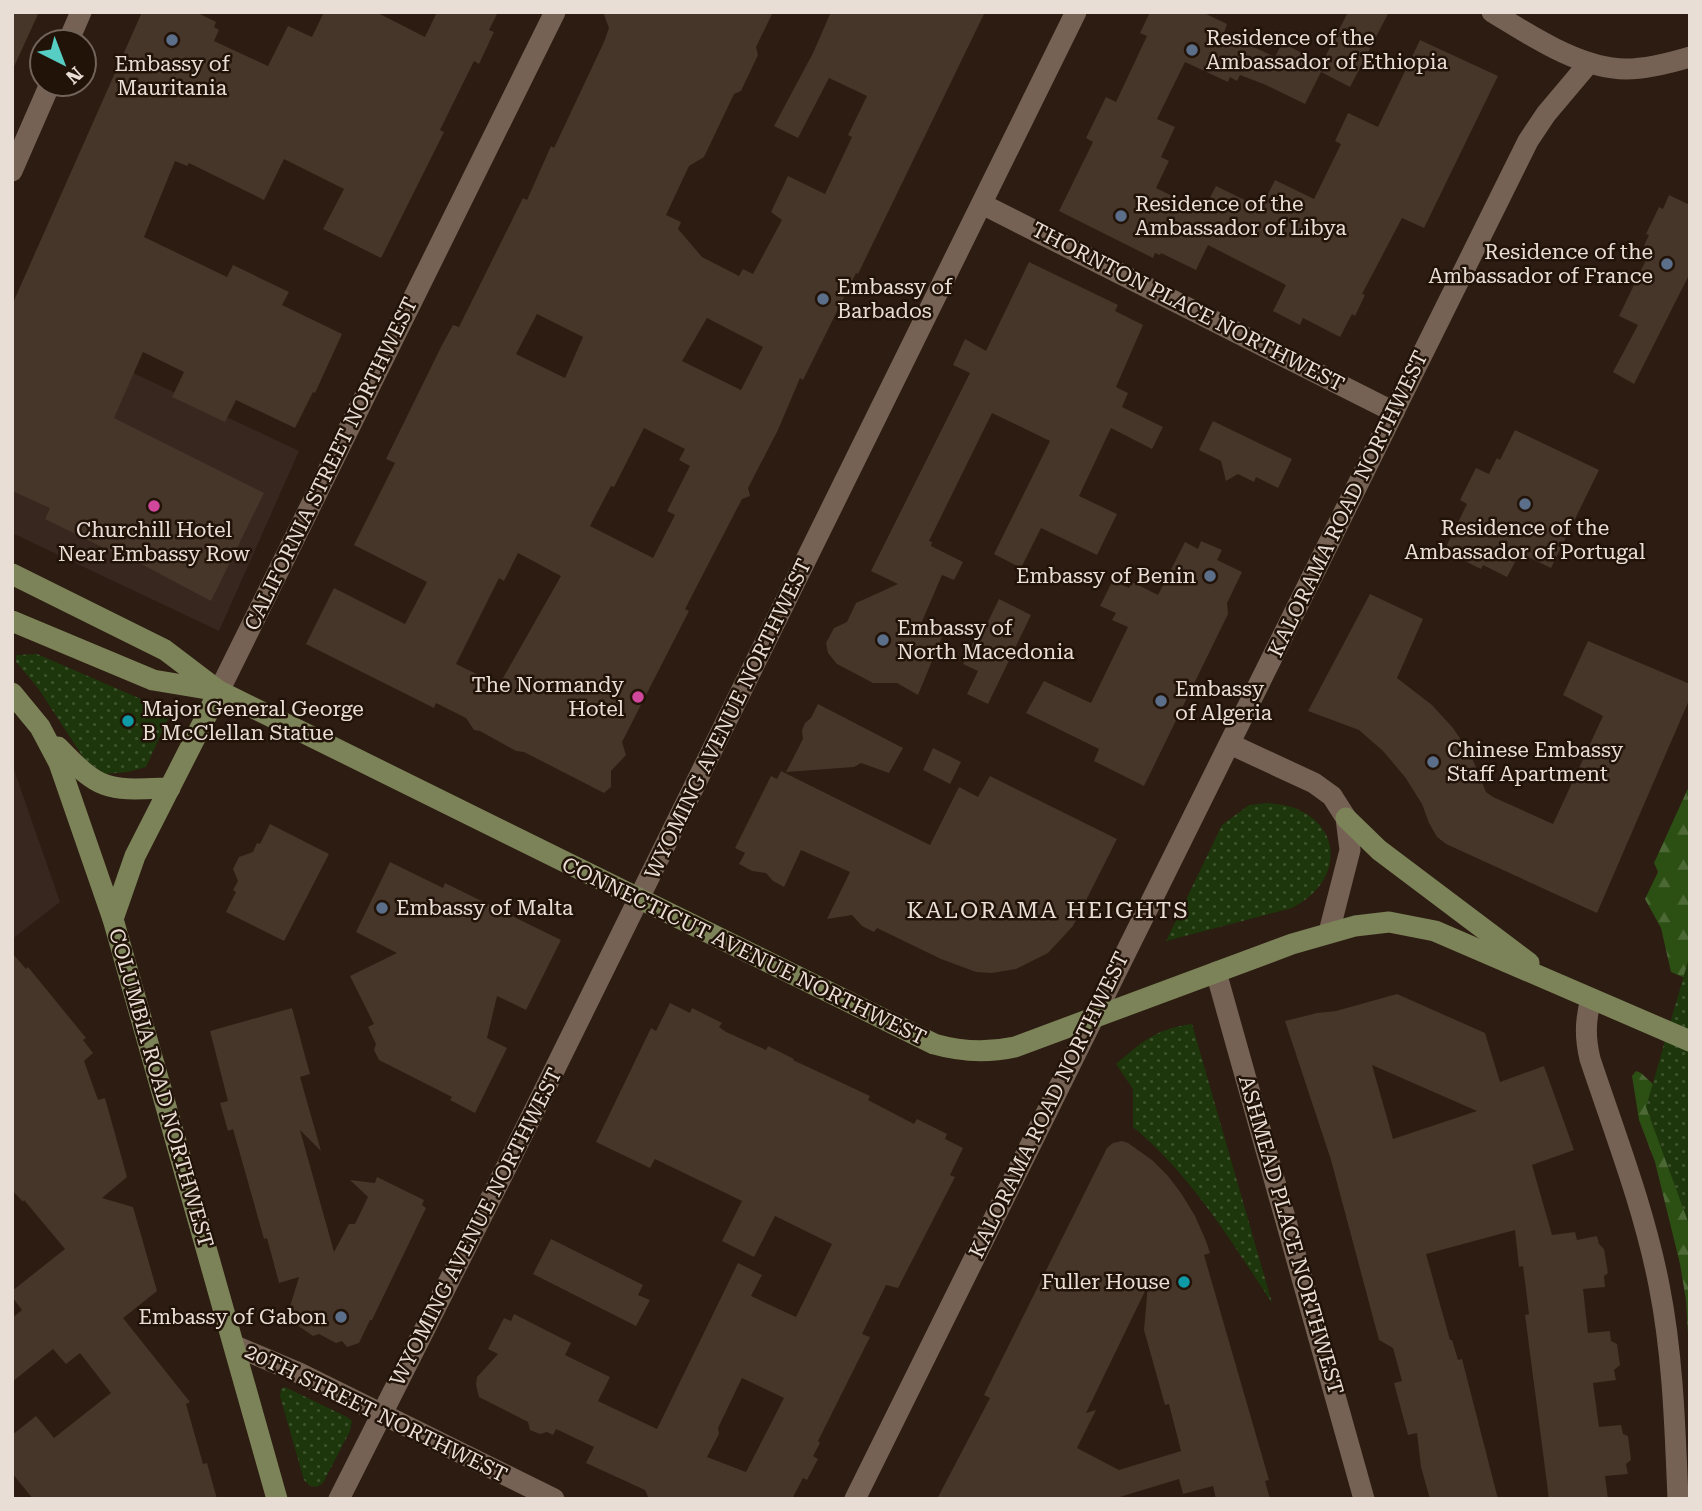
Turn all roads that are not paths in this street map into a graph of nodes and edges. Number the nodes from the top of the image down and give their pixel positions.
1 (555, 12) edge
2 (1076, 12) edge
3 (1492, 12) edge
4 (1690, 57) edge
5 (1590, 62) junction
6 (44, 98) edge
7 (12, 171) edge
8 (982, 204) junction
9 (1394, 412) junction
10 (12, 574) edge
11 (12, 621) edge
12 (219, 691) junction
13 (12, 693) edge
14 (40, 727) junction
15 (1230, 744) junction
16 (170, 788) junction
17 (1346, 818) junction
18 (639, 899) junction
19 (113, 919) junction
20 (1329, 932) junction
21 (1216, 972) junction
22 (1562, 988) junction
23 (1591, 999) junction
24 (1090, 1020) junction
25 (1690, 1041) edge
26 (236, 1346) junction
27 (382, 1413) junction
28 (277, 1499) edge
29 (339, 1499) edge
30 (554, 1499) edge
31 (855, 1499) edge
32 (1364, 1499) edge
33 (1678, 1499) edge

1 - 12 street, CALIFORNIA STREET NORTHWEST
2 - 8 street, WYOMING AVENUE NORTHWEST
3 - 5 street
4 - 5 street
5 - 9 street, KALORAMA ROAD NORTHWEST
6 - 7 street
8 - 9 street, THORNTON PLACE NORTHWEST
8 - 18 street, WYOMING AVENUE NORTHWEST
9 - 15 street, KALORAMA ROAD NORTHWEST
10 - 12 main road, CONNECTICUT AVENUE NORTHWEST
11 - 12 main road, CONNECTICUT AVENUE NORTHWEST
12 - 16 main road, CALIFORNIA STREET NORTHWEST
12 - 18 main road, CONNECTICUT AVENUE NORTHWEST
13 - 14 main road, COLUMBIA ROAD NORTHWEST
14 - 16 main road
14 - 19 main road, COLUMBIA ROAD NORTHWEST
15 - 17 street
15 - 24 street, KALORAMA ROAD NORTHWEST
16 - 19 main road, CALIFORNIA STREET NORTHWEST
17 - 20 street
17 - 22 main road
18 - 24 main road, CONNECTICUT AVENUE NORTHWEST
18 - 27 street, WYOMING AVENUE NORTHWEST
19 - 26 main road, COLUMBIA ROAD NORTHWEST
20 - 21 main road, CONNECTICUT AVENUE NORTHWEST
20 - 22 main road, CONNECTICUT AVENUE NORTHWEST
21 - 24 main road, CONNECTICUT AVENUE NORTHWEST
21 - 32 street, ASHMEAD PLACE NORTHWEST
22 - 23 main road, CONNECTICUT AVENUE NORTHWEST
23 - 25 main road, CONNECTICUT AVENUE NORTHWEST
23 - 33 street
24 - 31 street, KALORAMA ROAD NORTHWEST
26 - 27 street, 20TH STREET NORTHWEST
26 - 28 main road, COLUMBIA ROAD NORTHWEST
27 - 29 street, WYOMING AVENUE NORTHWEST
27 - 30 street, 20TH STREET NORTHWEST

